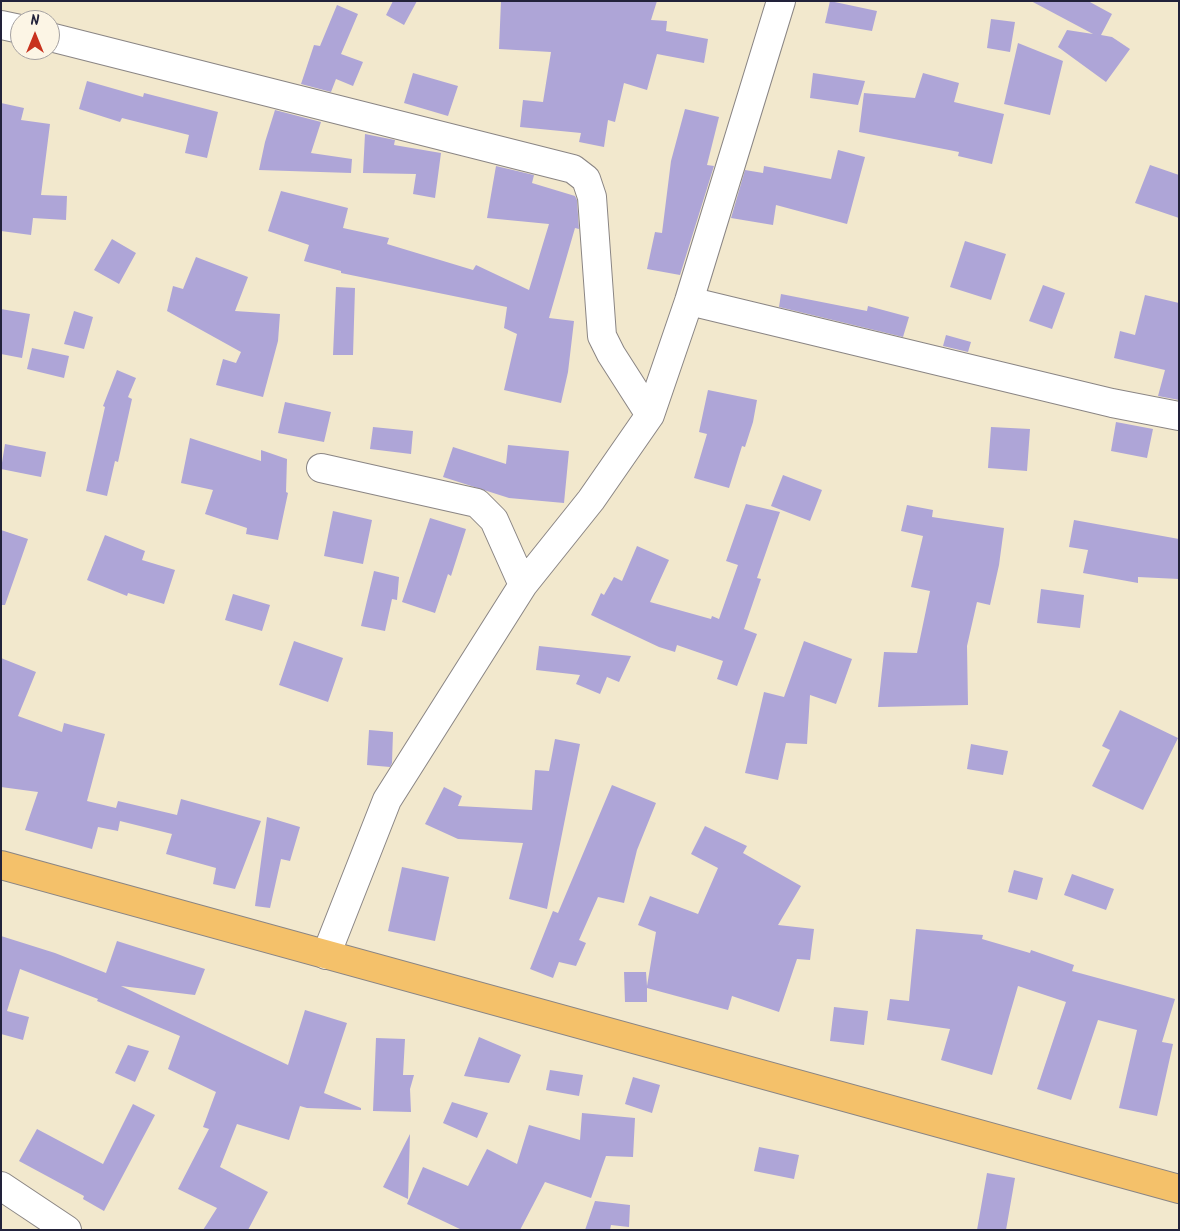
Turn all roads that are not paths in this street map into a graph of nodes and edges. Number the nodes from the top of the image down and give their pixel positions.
1 (781, 1) edge
2 (60, 40) edge
3 (688, 301) junction
4 (650, 415) junction
5 (1179, 416) edge
6 (321, 468) dead end
7 (523, 585) junction
8 (1, 865) edge
9 (326, 955) junction
10 (1, 1186) edge
11 (1179, 1189) edge
12 (67, 1230) edge

1 - 3 street
2 - 4 street
3 - 4 street
3 - 5 street
4 - 7 street
6 - 7 street
7 - 9 street
8 - 9 main road
9 - 11 main road
10 - 12 street

